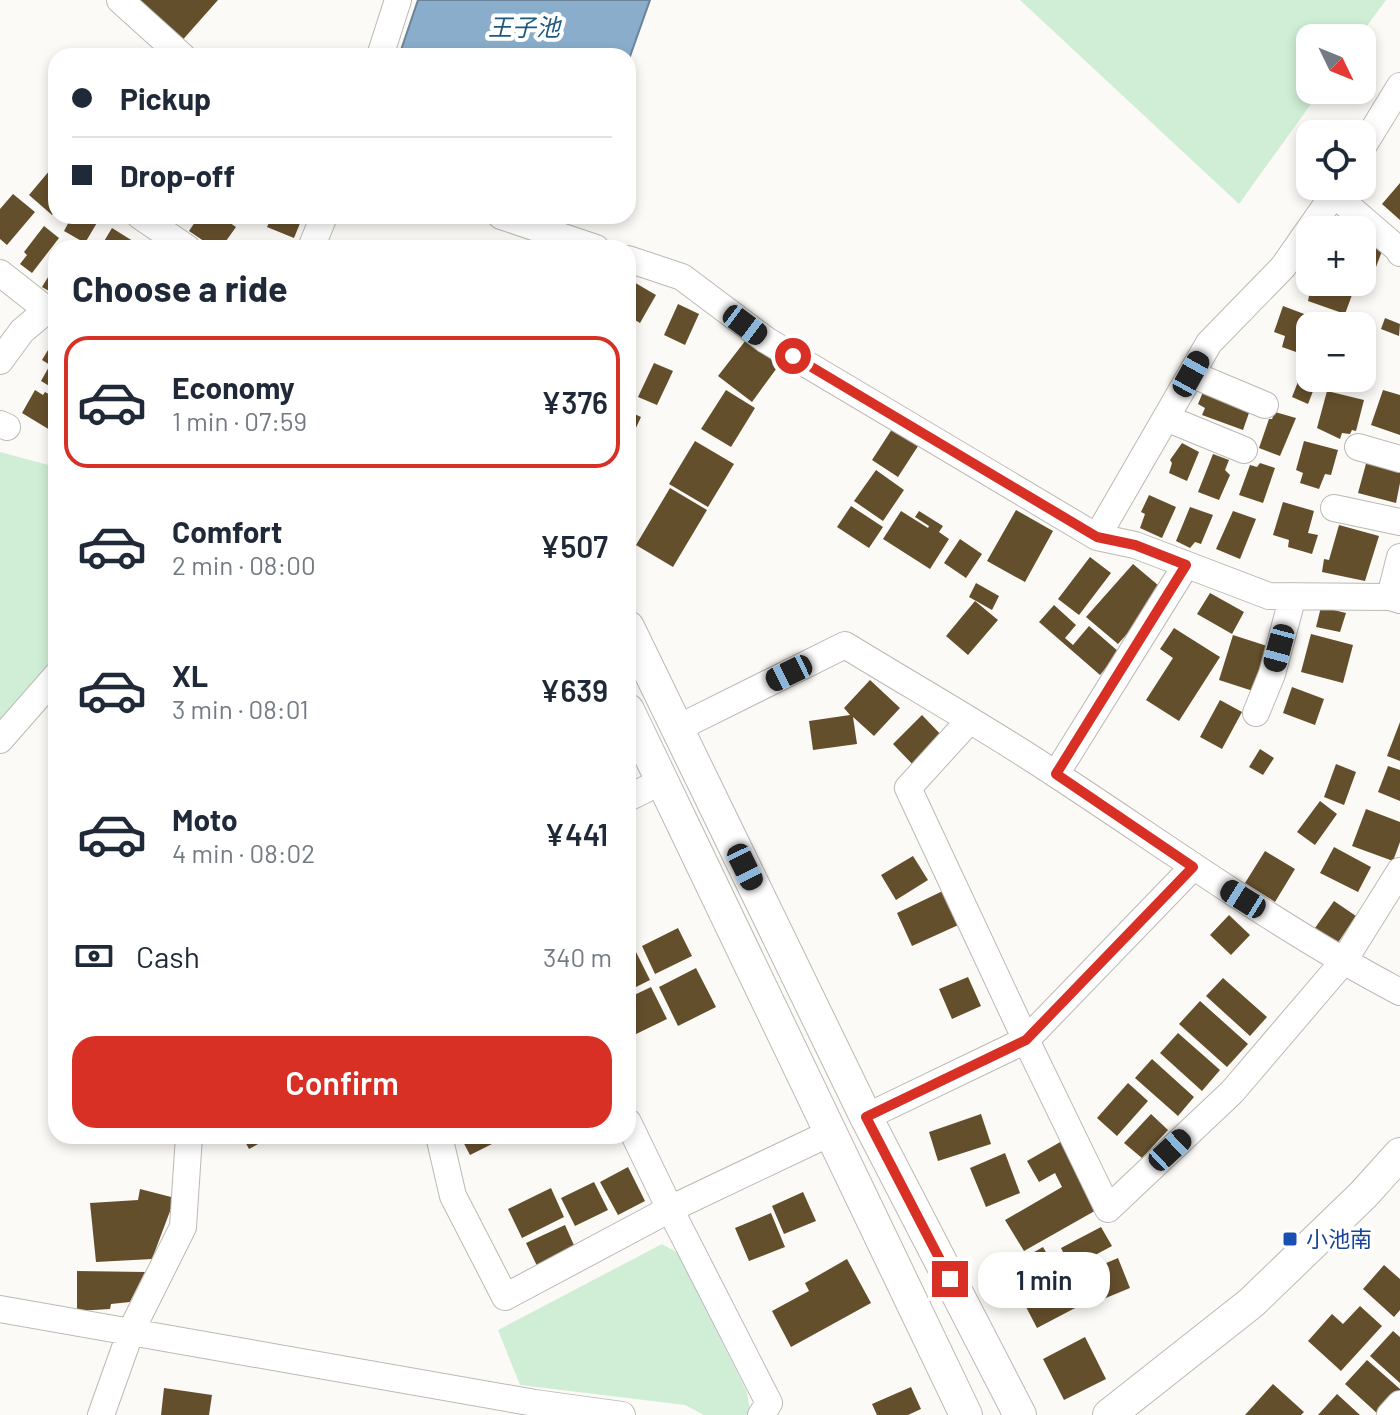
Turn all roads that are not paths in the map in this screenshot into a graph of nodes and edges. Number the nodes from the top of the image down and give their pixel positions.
1 (120, 0) edge
2 (398, 0) edge
3 (173, 48) edge
4 (383, 48) edge
5 (1400, 86) edge
6 (1376, 125) edge
7 (1329, 200) edge
8 (1346, 200) edge
9 (152, 224) edge
10 (525, 224) edge
11 (175, 240) edge
12 (572, 240) edge
13 (1400, 253) edge
14 (636, 262) edge
15 (0, 273) edge
16 (48, 310) edge
17 (48, 315) edge
18 (0, 361) edge
19 (1191, 374) junction
20 (1265, 405) dead end
21 (1166, 418) junction
22 (1358, 447) dead end
23 (1244, 450) dead end
24 (1400, 459) edge
25 (1334, 508) dead end
26 (1400, 522) edge
27 (1097, 537) junction
28 (1400, 557) edge
29 (1186, 565) junction
30 (1293, 596) junction
31 (1395, 599) edge
32 (636, 643) edge
33 (48, 685) edge
34 (1256, 713) dead end
35 (969, 721) junction
36 (636, 727) edge
37 (678, 728) junction
38 (0, 740) edge
39 (1056, 774) junction
40 (662, 781) junction
41 (636, 794) edge
42 (1193, 867) junction
43 (1400, 871) edge
44 (1343, 962) junction
45 (1400, 992) edge
46 (1026, 1040) junction
47 (866, 1117) junction
48 (830, 1133) junction
49 (636, 1139) edge
50 (188, 1144) edge
51 (441, 1144) edge
52 (1400, 1154) edge
53 (670, 1209) junction
54 (0, 1309) edge
55 (131, 1331) junction
56 (1400, 1404) edge
57 (535, 1409) edge
58 (101, 1415) edge
59 (622, 1415) edge
60 (761, 1415) edge
61 (966, 1415) edge
62 (1020, 1415) edge
63 (1109, 1415) edge
64 (1390, 1415) edge

1 - 3 street
2 - 4 street
5 - 6 street
7 - 19 street
8 - 13 street
9 - 11 street
10 - 12 street
14 - 27 street
15 - 16 street
17 - 18 street
19 - 20 street
19 - 21 street
21 - 23 street
21 - 27 street
22 - 24 street
25 - 26 street
27 - 29 street
28 - 31 street
29 - 30 street
29 - 39 street
30 - 31 street
30 - 34 street
32 - 37 street
33 - 38 street
35 - 37 street
35 - 39 street
35 - 46 street
36 - 40 street
37 - 47 street
39 - 42 street
40 - 41 street
40 - 48 street
42 - 44 street
42 - 46 street
43 - 44 street
44 - 45 street
44 - 46 street
46 - 47 street
47 - 62 street
48 - 53 street
48 - 61 street
49 - 53 street
50 - 55 street
51 - 53 street
52 - 63 street
53 - 60 street
54 - 55 street
55 - 57 street
55 - 58 street
56 - 64 street
57 - 59 street

